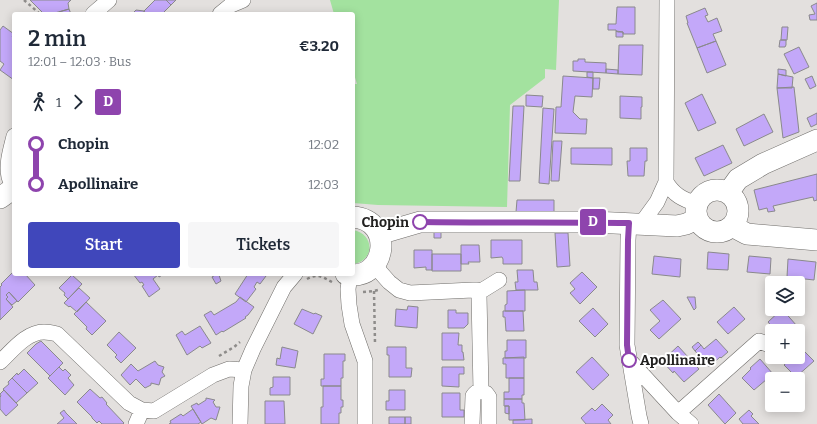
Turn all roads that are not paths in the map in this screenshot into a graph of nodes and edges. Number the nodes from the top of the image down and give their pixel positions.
1 (109, 0) edge
2 (243, 0) edge
3 (667, 0) edge
4 (95, 12) edge
5 (222, 12) edge
6 (817, 140) edge
7 (12, 143) edge
8 (666, 182) junction
9 (12, 184) edge
10 (12, 189) edge
11 (728, 193) junction
12 (0, 198) edge
13 (697, 212) junction
14 (355, 217) edge
15 (635, 224) junction
16 (732, 226) junction
17 (379, 234) junction
18 (817, 240) edge
19 (374, 265) junction
20 (355, 274) edge
21 (293, 276) edge
22 (348, 276) edge
23 (499, 280) dead end
24 (478, 293) junction
25 (765, 343) edge
26 (629, 360) junction
27 (0, 362) edge
28 (244, 370) junction
29 (480, 391) junction
30 (142, 410) junction
31 (678, 413) junction
32 (136, 424) edge
33 (240, 424) edge
34 (365, 424) edge
35 (472, 424) edge
36 (489, 424) edge
37 (642, 424) edge
38 (691, 424) edge

1 - 4 street
2 - 5 street
3 - 8 street
6 - 11 street
7 - 9 street
8 - 13 street
8 - 15 street
10 - 12 street
11 - 13 street
11 - 16 street
13 - 15 street
13 - 16 street
14 - 17 street
15 - 17 street
15 - 26 street
16 - 18 street
17 - 19 street
19 - 20 street
19 - 24 street
21 - 28 street
22 - 34 street
23 - 24 street
24 - 29 street
25 - 31 street
26 - 31 street
26 - 37 street
27 - 30 street
28 - 30 street
28 - 33 street
29 - 35 street
29 - 36 street
30 - 32 street
31 - 38 street

